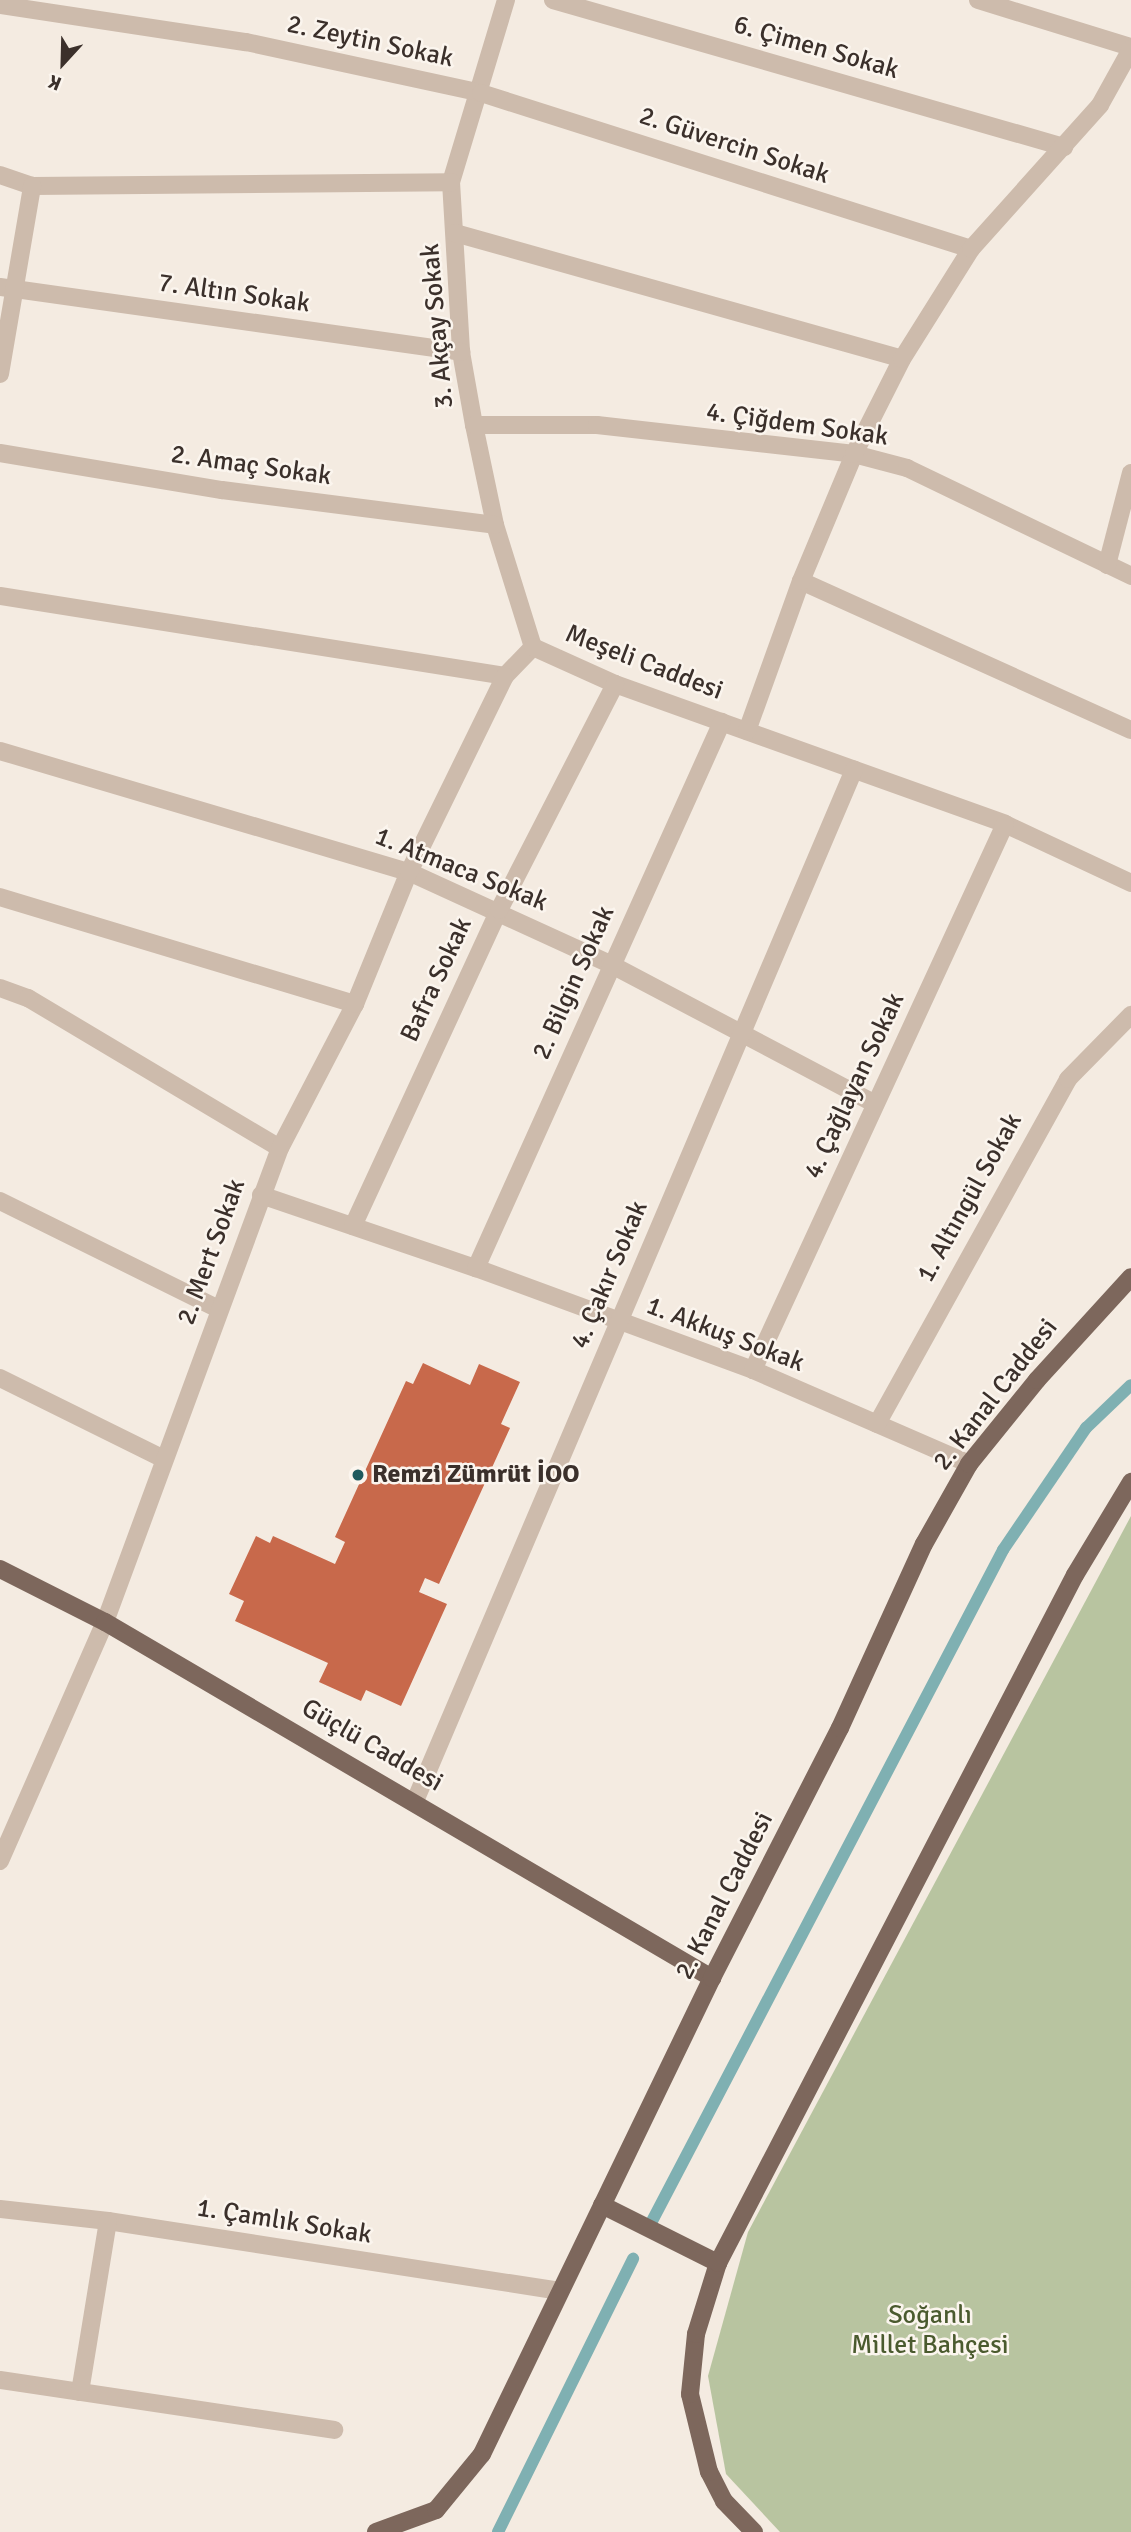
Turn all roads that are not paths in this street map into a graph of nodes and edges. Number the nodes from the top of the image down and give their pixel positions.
1 (506, 0) edge
2 (554, 0) edge
3 (978, 0) edge
4 (0, 5) edge
5 (1131, 48) edge
6 (481, 93) junction
7 (1064, 147) junction
8 (0, 175) edge
9 (451, 182) junction
10 (32, 186) junction
11 (456, 233) junction
12 (971, 249) junction
13 (7, 288) edge
14 (461, 352) junction
15 (902, 359) junction
16 (0, 374) edge
17 (474, 425) junction
18 (0, 453) edge
19 (854, 454) junction
20 (1131, 473) edge
21 (495, 525) junction
22 (1107, 565) junction
23 (1131, 576) edge
24 (801, 581) junction
25 (0, 596) edge
26 (533, 647) junction
27 (505, 676) junction
28 (615, 684) junction
29 (722, 722) junction
30 (1131, 730) edge
31 (747, 731) junction
32 (0, 751) edge
33 (854, 770) junction
34 (1005, 824) junction
35 (409, 872) junction
36 (1131, 883) edge
37 (0, 897) edge
38 (499, 910) junction
39 (610, 964) junction
40 (0, 988) edge
41 (355, 1004) junction
42 (1131, 1014) edge
43 (741, 1036) junction
44 (876, 1104) junction
45 (280, 1148) junction
46 (261, 1195) junction
47 (0, 1201) edge
48 (353, 1226) junction
49 (476, 1268) junction
50 (1131, 1278) edge
51 (219, 1309) junction
52 (618, 1323) junction
53 (753, 1370) junction
54 (0, 1378) edge
55 (877, 1424) junction
56 (164, 1459) junction
57 (969, 1464) junction
58 (1131, 1482) edge
59 (0, 1569) edge
60 (105, 1622) junction
61 (415, 1801) junction
62 (0, 1861) edge
63 (712, 1978) junction
64 (602, 2205) junction
65 (0, 2209) edge
66 (108, 2221) junction
67 (718, 2263) junction
68 (559, 2291) junction
69 (0, 2380) edge
70 (80, 2392) junction
71 (334, 2430) dead end
72 (376, 2532) edge
73 (754, 2532) edge

1 - 6 street, 3. Akçay Sokak
2 - 7 street, 6. Çimen Sokak
3 - 5 street
4 - 6 street, 2. Zeytin Sokak
5 - 7 street
6 - 9 street, 3. Akçay Sokak
6 - 12 street, 2. Güvercin Sokak
7 - 12 street
8 - 10 street
9 - 10 street
9 - 11 street, 3. Akçay Sokak
10 - 13 street
11 - 14 street, 3. Akçay Sokak
11 - 15 street
12 - 15 street
13 - 14 street, 7. Altın Sokak
13 - 16 street
14 - 17 street, 3. Akçay Sokak
15 - 19 street
17 - 19 street, 4. Çiğdem Sokak
17 - 21 street, 3. Akçay Sokak
18 - 21 street, 2. Amaç Sokak
19 - 22 street, 4. Çiğdem Sokak
19 - 24 street
20 - 22 street
21 - 26 street, 3. Akçay Sokak
22 - 23 street, 4. Çiğdem Sokak
24 - 30 street
24 - 31 street
25 - 27 street
26 - 27 street, Meşeli Caddesi
26 - 28 street, Meşeli Caddesi
27 - 35 street, 2. Mert Sokak
28 - 29 street, Meşeli Caddesi
28 - 38 street, Bafra Sokak
29 - 31 street, Meşeli Caddesi
29 - 39 street, 2. Bilgin Sokak
31 - 33 street, Meşeli Caddesi
32 - 35 street, 1. Atmaca Sokak
33 - 34 street, Meşeli Caddesi
33 - 43 street, 4. Çakır Sokak
34 - 36 street, Meşeli Caddesi
34 - 44 street, 4. Çağlayan Sokak
35 - 38 street, 1. Atmaca Sokak
35 - 41 street, 2. Mert Sokak
37 - 41 street
38 - 39 street, 1. Atmaca Sokak
38 - 48 street, Bafra Sokak
39 - 43 street, 1. Atmaca Sokak
39 - 49 street, 2. Bilgin Sokak
40 - 45 street
41 - 45 street, 2. Mert Sokak
42 - 55 street, 1. Altıngül Sokak
43 - 44 street, 1. Atmaca Sokak
43 - 52 street, 4. Çakır Sokak
44 - 53 street, 4. Çağlayan Sokak
45 - 46 street, 2. Mert Sokak
46 - 48 street, 1. Akkuş Sokak
46 - 51 street, 2. Mert Sokak
47 - 51 street
48 - 49 street, 1. Akkuş Sokak
49 - 52 street, 1. Akkuş Sokak
50 - 57 main road, 2. Kanal Caddesi
51 - 56 street, 2. Mert Sokak
52 - 53 street, 1. Akkuş Sokak
52 - 61 street, 4. Çakır Sokak
53 - 55 street, 1. Akkuş Sokak
54 - 56 street
55 - 57 street, 1. Akkuş Sokak
56 - 60 street, 2. Mert Sokak
57 - 63 main road, 2. Kanal Caddesi
58 - 67 main road
59 - 60 main road, Güçlü Caddesi
60 - 61 main road, Güçlü Caddesi
60 - 62 street, 2. Mert Sokak
61 - 63 main road, Güçlü Caddesi
63 - 64 main road, 2. Kanal Caddesi
64 - 67 main road
64 - 68 main road, 2. Kanal Caddesi
65 - 66 street, 1. Çamlık Sokak
66 - 68 street, 1. Çamlık Sokak
66 - 70 street
67 - 73 main road
68 - 72 main road, 2. Kanal Caddesi
69 - 70 street
70 - 71 street

